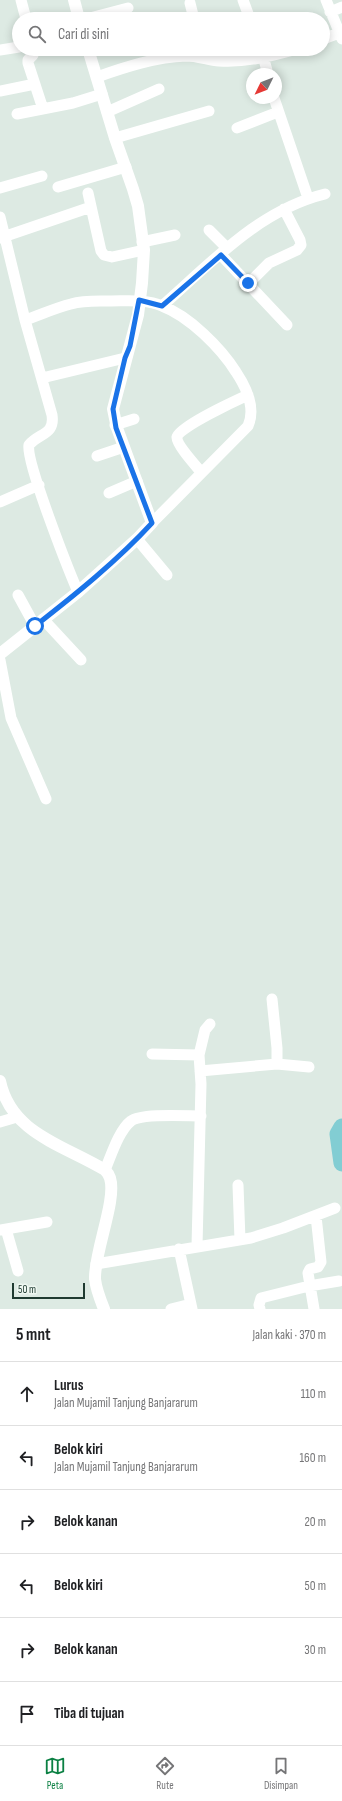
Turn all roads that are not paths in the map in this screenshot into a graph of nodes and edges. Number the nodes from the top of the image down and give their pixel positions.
1 (21, 0) edge
2 (74, 0) edge
3 (243, 0) edge
4 (326, 0) edge
5 (190, 3) dead end
6 (342, 7) edge
7 (128, 8) dead end
8 (24, 12) edge
9 (77, 12) edge
10 (113, 12) edge
11 (192, 12) edge
12 (247, 12) edge
13 (330, 12) junction
14 (341, 36) edge
15 (330, 38) edge
16 (12, 48) edge
17 (0, 50) edge
18 (32, 56) edge
19 (90, 56) edge
20 (184, 56) edge
21 (208, 56) edge
22 (247, 56) edge
23 (264, 56) edge
24 (267, 68) edge
25 (97, 78) junction
26 (35, 84) junction
27 (159, 89) dead end
28 (0, 91) edge
29 (102, 94) junction
30 (276, 104) edge
31 (43, 109) junction
32 (209, 111) dead end
33 (107, 112) junction
34 (278, 112) junction
35 (16, 114) dead end
36 (237, 128) dead end
37 (115, 138) junction
38 (126, 167) junction
39 (42, 176) dead end
40 (58, 187) dead end
41 (0, 188) edge
42 (88, 193) dead end
43 (325, 194) dead end
44 (308, 198) junction
45 (91, 207) junction
46 (284, 209) junction
47 (0, 217) edge
48 (209, 230) dead end
49 (175, 235) dead end
50 (2, 237) edge
51 (143, 246) junction
52 (224, 251) junction
53 (248, 283) junction
54 (139, 300) junction
55 (162, 306) junction
56 (25, 320) junction
57 (287, 325) dead end
58 (125, 358) junction
59 (42, 378) junction
60 (248, 395) junction
61 (134, 419) dead end
62 (115, 425) junction
63 (124, 447) junction
64 (97, 456) dead end
65 (201, 472) junction
66 (137, 481) junction
67 (39, 485) junction
68 (109, 493) dead end
69 (0, 502) edge
70 (152, 523) junction
71 (137, 539) junction
72 (167, 576) dead end
73 (78, 592) junction
74 (18, 595) dead end
75 (39, 622) junction
76 (0, 654) edge
77 (0, 660) edge
78 (81, 660) dead end
79 (46, 799) dead end
80 (272, 999) dead end
81 (210, 1024) dead end
82 (152, 1054) dead end
83 (199, 1055) junction
84 (277, 1064) junction
85 (309, 1067) dead end
86 (200, 1072) junction
87 (0, 1081) edge
88 (201, 1116) junction
89 (17, 1117) junction
90 (0, 1122) edge
91 (105, 1170) junction
92 (238, 1185) dead end
93 (334, 1208) dead end
94 (316, 1216) junction
95 (47, 1222) dead end
96 (3, 1230) edge
97 (240, 1240) junction
98 (197, 1246) junction
99 (179, 1249) junction
100 (96, 1264) junction
101 (18, 1271) dead end
102 (339, 1281) dead end
103 (309, 1286) junction
104 (192, 1307) edge
105 (104, 1309) edge
106 (171, 1309) edge
107 (260, 1309) edge
108 (314, 1309) edge

1 - 8 street
2 - 9 street
3 - 12 street
4 - 13 street
5 - 11 street
6 - 13 street
7 - 10 street
13 - 14 street
14 - 15 street
16 - 17 street
18 - 26 street
19 - 25 street
20 - 25 street
21 - 22 street
23 - 24 street
25 - 29 street
26 - 28 street
26 - 31 street
27 - 33 street
29 - 31 street
29 - 33 street
30 - 34 street
31 - 35 street
32 - 37 street
33 - 37 street
34 - 36 street
34 - 44 street
37 - 38 street
38 - 40 street
38 - 51 street
39 - 41 street
42 - 45 street
43 - 44 street
44 - 46 street
45 - 50 street
45 - 51 street
46 - 52 street
46 - 53 street
47 - 50 street
48 - 52 street
49 - 51 street
50 - 56 street
51 - 54 street
52 - 53 street
52 - 55 street
53 - 57 street
54 - 55 street
54 - 56 street
54 - 58 street
55 - 60 street
56 - 59 street
58 - 59 street
58 - 62 street
59 - 67 street
60 - 65 street
60 - 65 street
61 - 62 street
62 - 63 street
63 - 64 street
63 - 66 street
65 - 70 street
66 - 68 street
66 - 70 street
67 - 69 street
67 - 73 street
70 - 71 street
71 - 72 street
71 - 73 street
73 - 75 street
74 - 75 street
75 - 76 street
75 - 78 street
77 - 79 street
80 - 84 street
81 - 83 street
82 - 83 street
83 - 86 street
84 - 85 street
84 - 86 street
86 - 88 street
87 - 89 street
88 - 91 street
88 - 98 street
89 - 90 street
89 - 91 street
91 - 100 street
92 - 97 street
93 - 94 street
94 - 97 street
94 - 103 street
95 - 96 street
96 - 101 street
97 - 98 street
98 - 99 street
99 - 100 street
99 - 104 street
100 - 105 street
102 - 103 street
103 - 107 street
103 - 108 street
104 - 106 street

